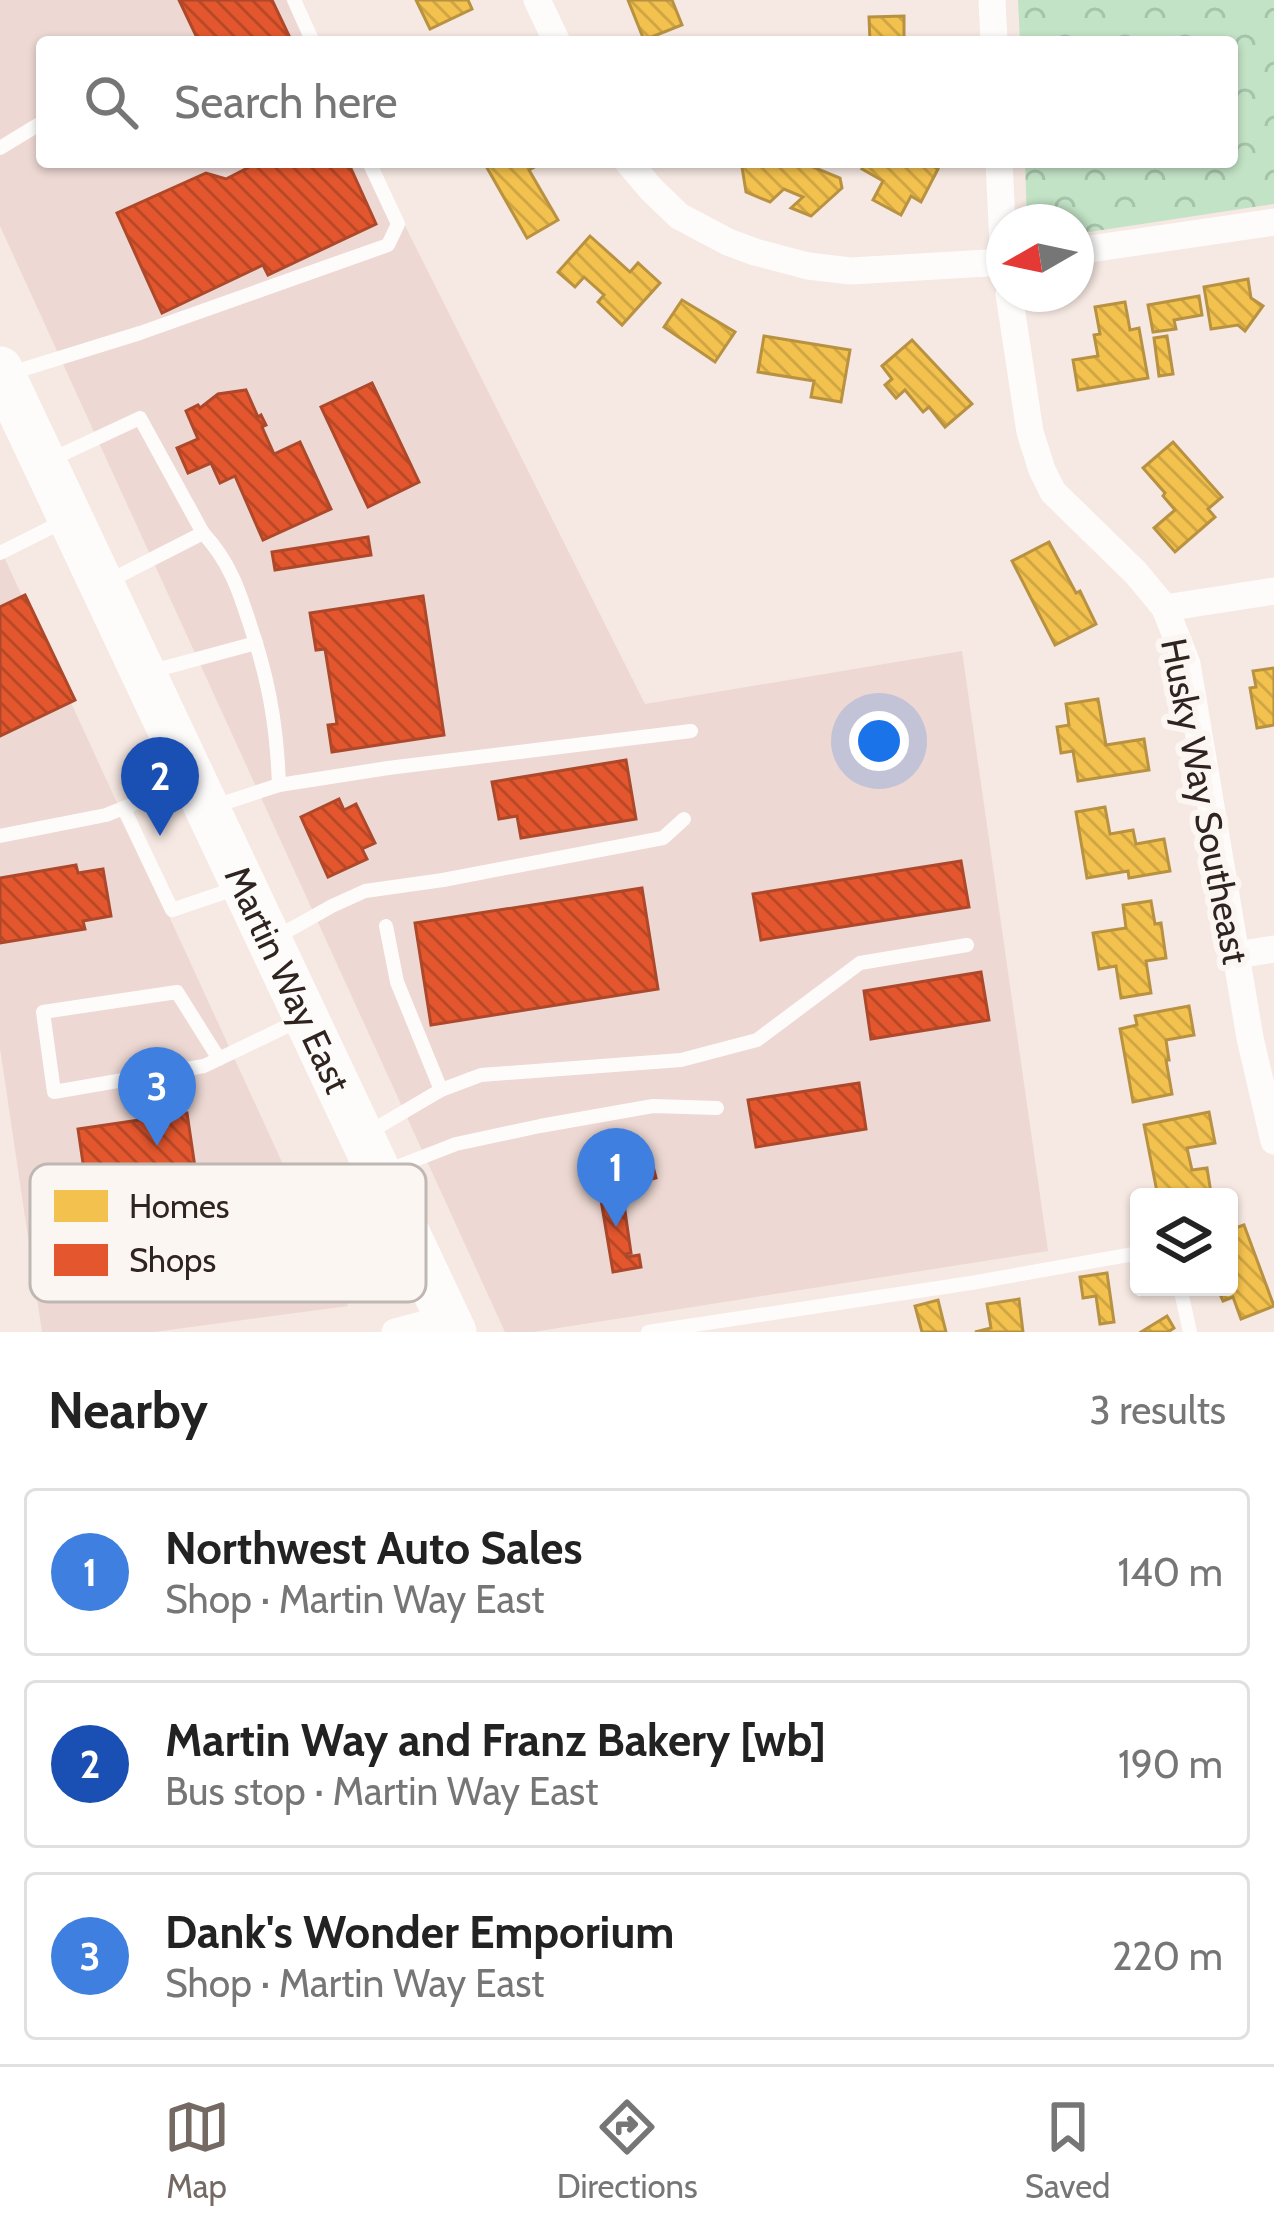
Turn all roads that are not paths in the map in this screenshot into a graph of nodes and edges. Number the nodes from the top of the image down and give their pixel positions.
1 (294, 0) edge
2 (537, 0) edge
3 (992, 0) edge
4 (311, 36) edge
5 (554, 36) edge
6 (994, 36) edge
7 (36, 126) edge
8 (0, 148) edge
9 (372, 168) edge
10 (633, 168) edge
11 (999, 168) edge
12 (1001, 204) edge
13 (1274, 222) edge
14 (1094, 248) edge
15 (986, 264) edge
16 (1012, 312) edge
17 (2, 372) edge
18 (45, 463) junction
19 (71, 518) junction
20 (203, 533) junction
21 (0, 553) edge
22 (103, 585) junction
23 (1274, 591) edge
24 (1165, 608) junction
25 (256, 643) junction
26 (145, 674) junction
27 (691, 731) dead end
28 (279, 784) junction
29 (200, 794) junction
30 (124, 809) junction
31 (684, 819) dead end
32 (0, 836) edge
33 (244, 886) junction
34 (386, 926) dead end
35 (270, 940) junction
36 (967, 944) dead end
37 (1274, 949) edge
38 (1236, 956) junction
39 (306, 1017) junction
40 (219, 1059) junction
41 (441, 1090) junction
42 (717, 1108) dead end
43 (1274, 1142) edge
44 (371, 1155) junction
45 (375, 1164) edge
46 (1130, 1254) edge
47 (426, 1272) edge
48 (1182, 1296) edge
49 (451, 1325) edge
50 (395, 1332) edge
51 (648, 1332) edge
52 (1190, 1332) edge

1 - 4 lane
2 - 5 street
3 - 6 street
7 - 8 lane
9 - 17 lane
10 - 15 street
11 - 12 street
13 - 14 street
16 - 24 street, Husky Way Southeast
17 - 18 main road, Martin Way East
18 - 19 main road, Martin Way East
18 - 20 lane
19 - 21 lane
19 - 22 main road, Martin Way East
20 - 22 lane
20 - 25 lane
22 - 26 main road, Martin Way East
23 - 24 street
24 - 38 street, Husky Way Southeast
25 - 26 lane
25 - 28 lane
26 - 29 main road, Martin Way East
27 - 28 lane
28 - 29 lane
29 - 30 lane
29 - 33 main road, Martin Way East
30 - 32 lane
30 - 33 lane
31 - 35 lane
33 - 35 main road, Martin Way East
34 - 41 lane
35 - 39 main road, Martin Way East
36 - 41 lane
37 - 38 street
38 - 43 street, Husky Way Southeast
39 - 40 lane
39 - 44 main road, Martin Way East
40 - 40 lane
41 - 44 lane
42 - 44 lane
44 - 45 main road, Martin Way East
46 - 51 lane
47 - 49 main road, Martin Way East
48 - 52 lane
49 - 50 street

